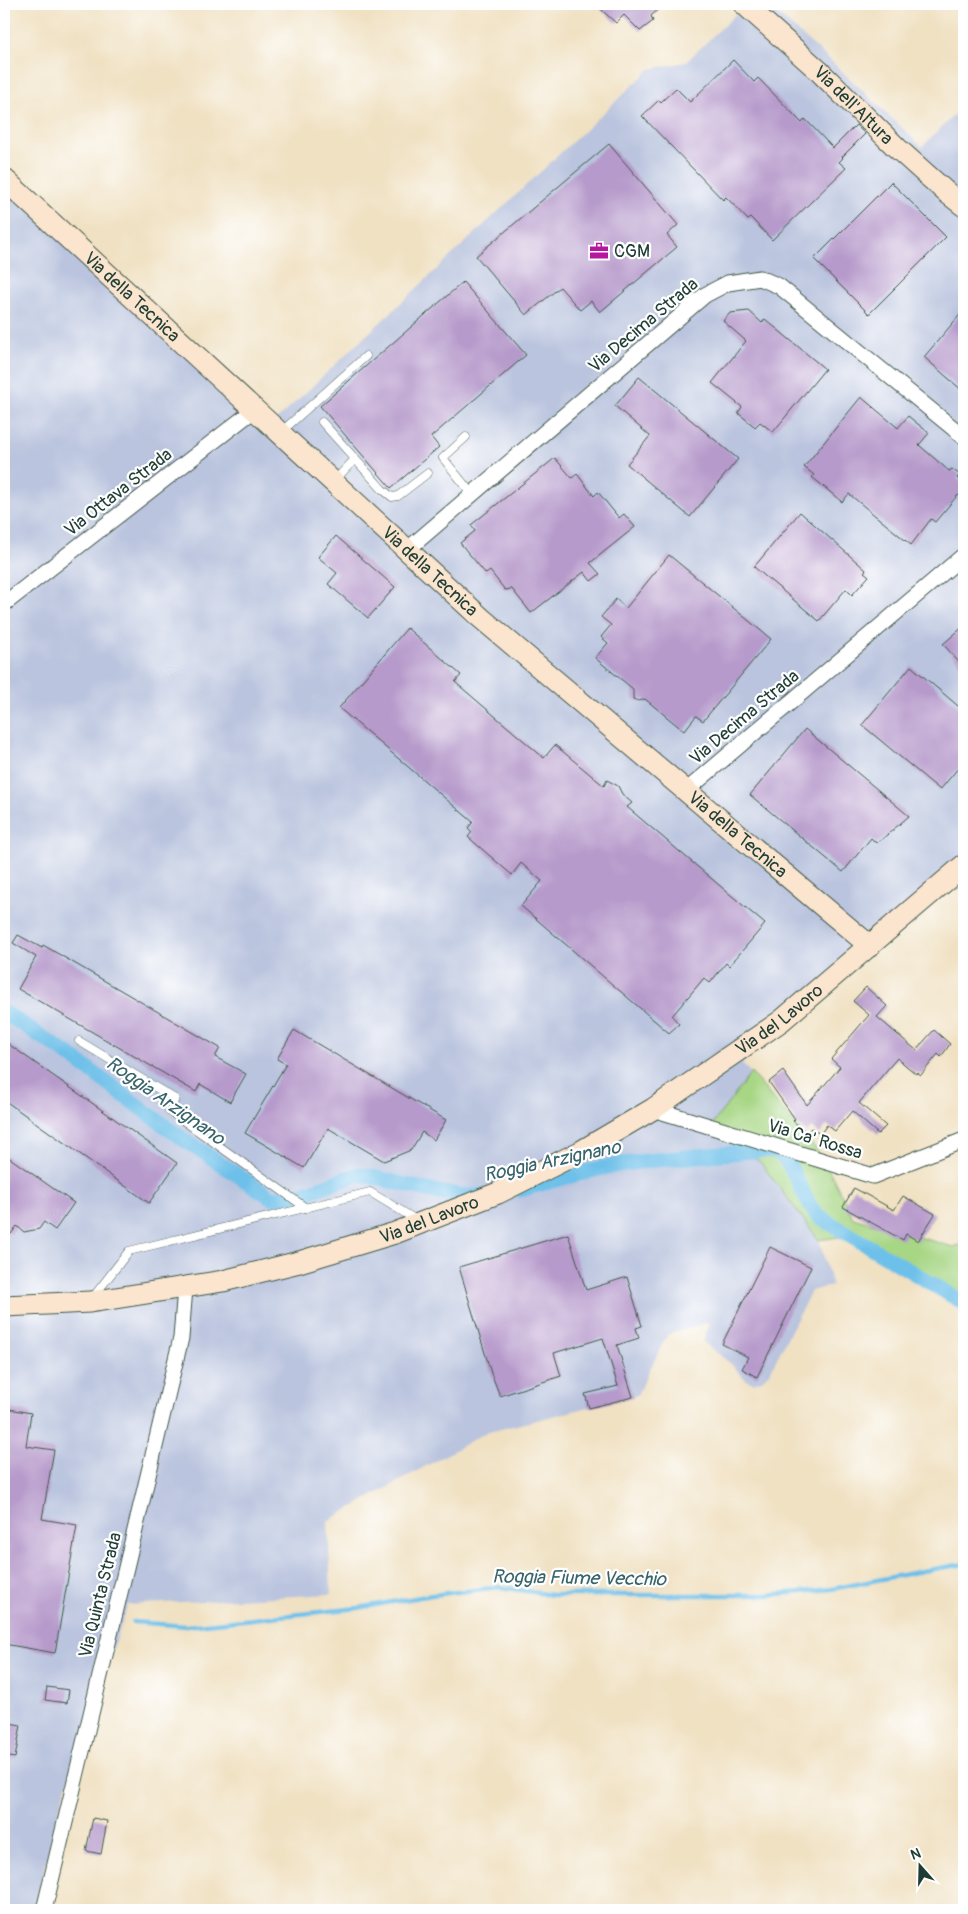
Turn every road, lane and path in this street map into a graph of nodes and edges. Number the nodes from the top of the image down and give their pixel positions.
1 (744, 4) edge
2 (4, 180) edge
3 (964, 206) edge
4 (366, 356) dead end
5 (254, 410) junction
6 (322, 422) dead end
7 (280, 433) junction
8 (466, 437) dead end
9 (964, 437) edge
10 (355, 459) junction
11 (428, 473) dead end
12 (333, 482) junction
13 (472, 494) junction
14 (407, 550) junction
15 (964, 555) edge
16 (4, 604) edge
17 (686, 791) junction
18 (964, 865) edge
19 (870, 946) junction
20 (79, 1040) dead end
21 (653, 1109) junction
22 (964, 1140) edge
23 (306, 1208) junction
24 (421, 1223) junction
25 (186, 1288) junction
26 (90, 1302) junction
27 (4, 1306) edge
28 (44, 1910) edge

1 - 3 street, Via dell'Altura
2 - 5 street, Via della Tecnica
4 - 7 lane
5 - 7 street, Via della Tecnica
5 - 16 street, Via Ottava Strada
6 - 10 lane
7 - 12 street, Via della Tecnica
8 - 13 lane
9 - 13 street, Via Decima Strada
10 - 11 lane
10 - 12 lane
12 - 14 street, Via della Tecnica
13 - 14 street, Via Decima Strada
14 - 17 street, Via della Tecnica
15 - 17 street, Via Decima Strada
17 - 19 street, Via della Tecnica
18 - 19 street, Via del Lavoro
19 - 21 street, Via del Lavoro
20 - 23 lane
21 - 22 street, Via Ca' Rossa
21 - 24 street, Via del Lavoro
23 - 24 lane
23 - 26 lane
24 - 25 street, Via del Lavoro
25 - 26 street, Via del Lavoro
25 - 28 street, Via Quinta Strada
26 - 27 street, Via del Lavoro

